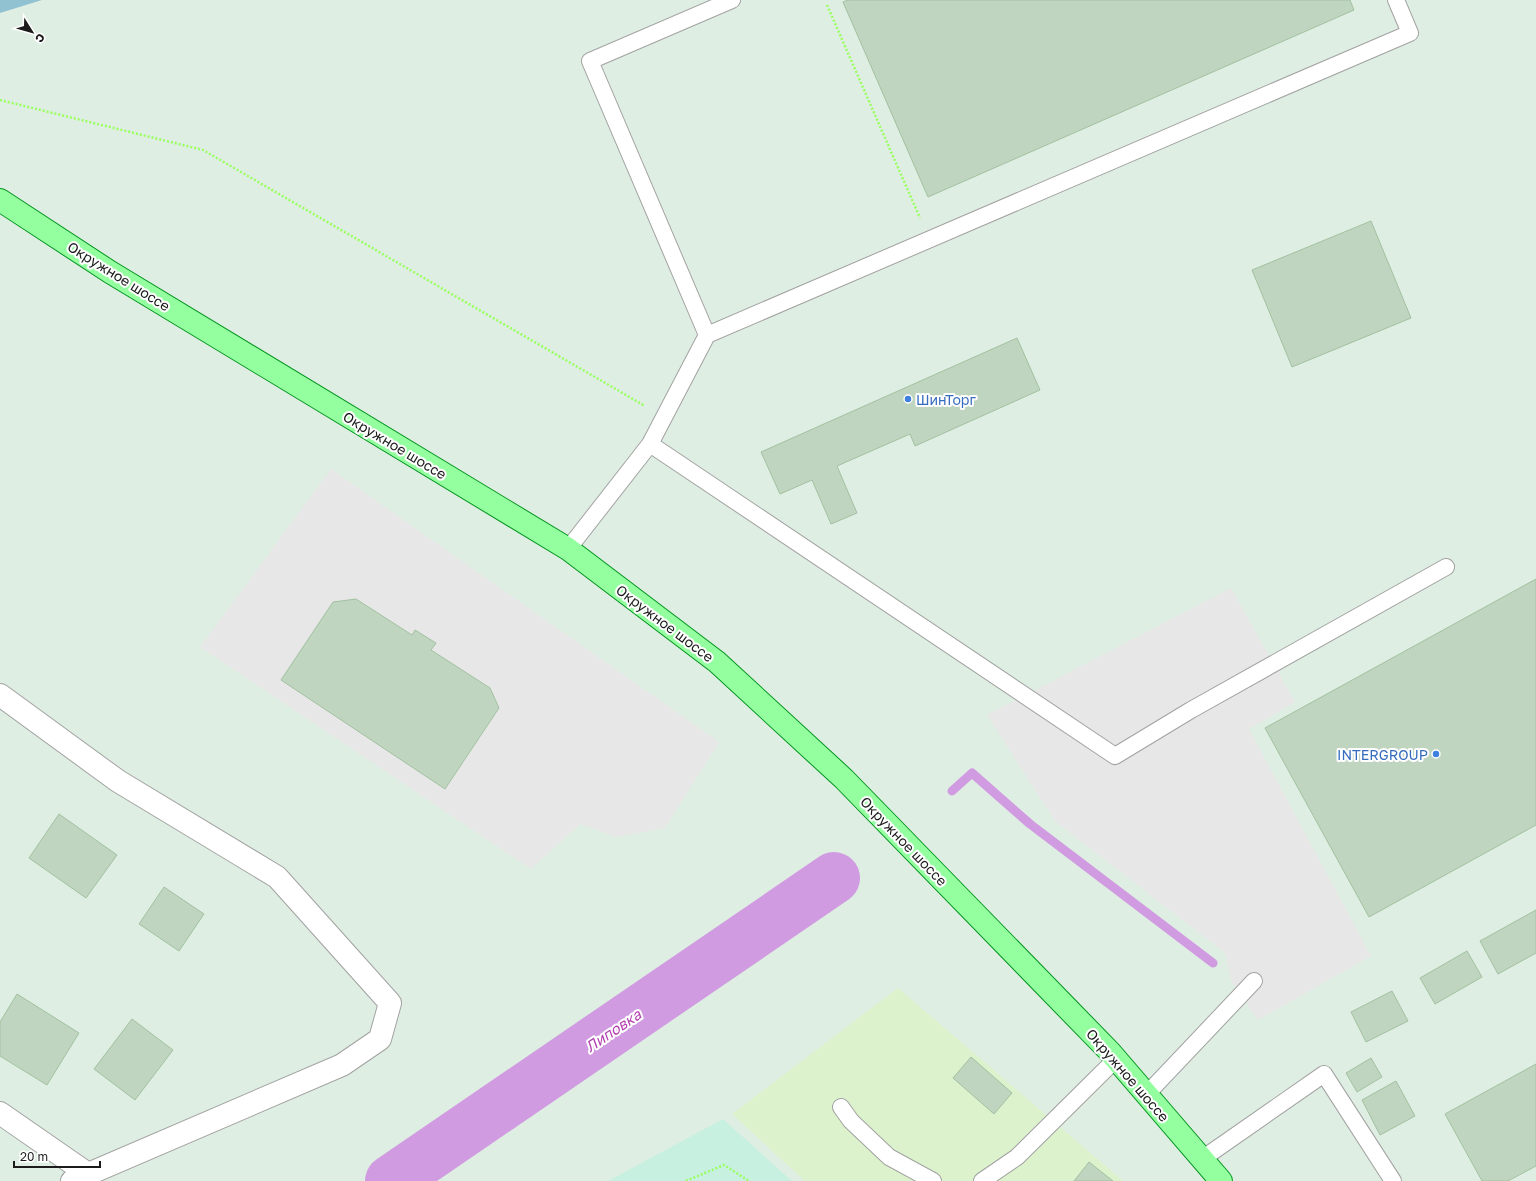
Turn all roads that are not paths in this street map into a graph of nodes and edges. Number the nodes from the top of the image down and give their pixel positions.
1 (732, 0) edge
2 (1396, 0) edge
3 (0, 200) edge
4 (707, 335) junction
5 (650, 444) junction
6 (568, 549) junction
7 (1446, 567) dead end
8 (0, 695) edge
9 (1254, 981) dead end
10 (1116, 1059) junction
11 (1146, 1095) junction
12 (841, 1107) dead end
13 (0, 1113) edge
14 (1202, 1159) junction
15 (80, 1177) edge
16 (933, 1181) edge
17 (982, 1181) edge
18 (1221, 1181) edge
19 (1393, 1181) edge

1 - 4 lane
2 - 4 lane
3 - 6 main road, Окружное шоссе
4 - 5 lane
5 - 6 lane
5 - 7 lane
6 - 10 main road, Окружное шоссе
8 - 15 street
9 - 11 lane
10 - 11 main road, Окружное шоссе
10 - 17 lane
11 - 14 main road, Окружное шоссе
12 - 16 lane
13 - 15 street
14 - 18 main road, Окружное шоссе
14 - 19 lane

